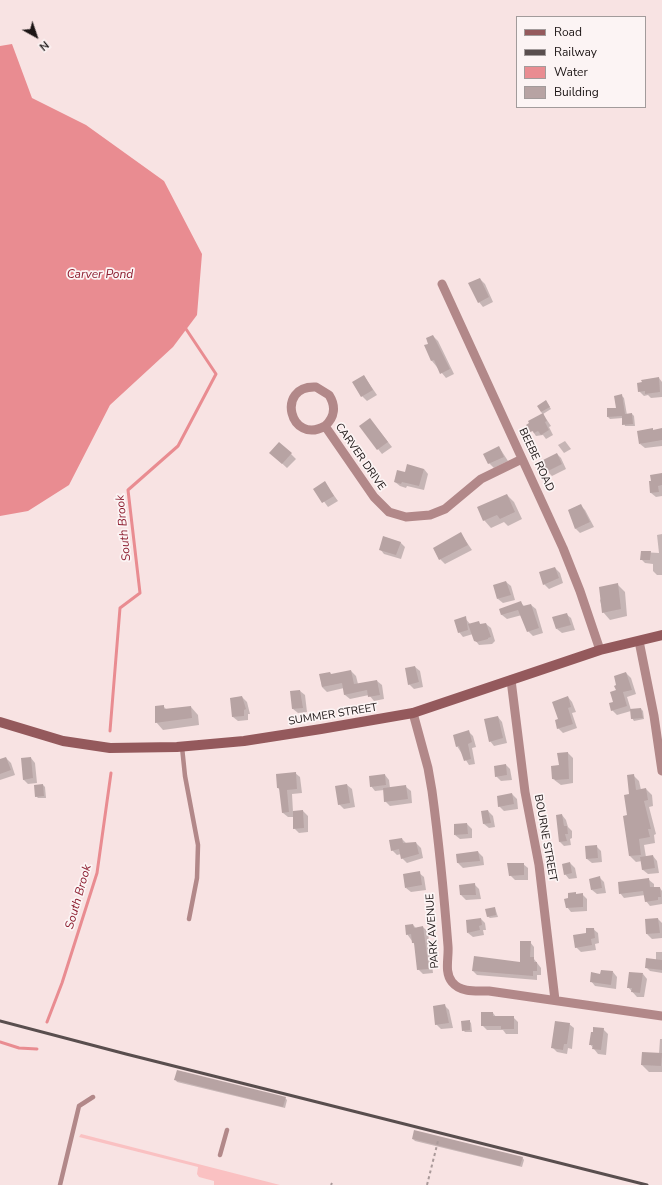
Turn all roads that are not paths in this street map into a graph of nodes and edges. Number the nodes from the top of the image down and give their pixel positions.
1 (442, 284) dead end
2 (325, 426) junction
3 (522, 459) junction
4 (662, 635) edge
5 (639, 641) junction
6 (600, 650) junction
7 (511, 680) junction
8 (413, 713) junction
9 (0, 722) edge
10 (182, 747) junction
11 (662, 771) edge
12 (189, 919) dead end
13 (555, 1000) junction
14 (662, 1016) edge
15 (93, 1097) dead end
16 (227, 1130) dead end
17 (220, 1155) dead end
18 (60, 1185) edge

1 - 3 street, BEEBE ROAD
2 - 2 street, CARVER DRIVE
2 - 3 street, CARVER DRIVE
3 - 6 street, BEEBE ROAD
4 - 5 main road, SUMMER STREET
5 - 6 main road, SUMMER STREET
5 - 11 street
6 - 7 main road, SUMMER STREET
7 - 8 main road, SUMMER STREET
7 - 13 street, BOURNE STREET
8 - 10 main road, SUMMER STREET
8 - 13 street, PARK AVENUE
9 - 10 main road, SUMMER STREET
10 - 12 lane
13 - 14 street, PARK AVENUE
15 - 18 lane
16 - 17 lane

